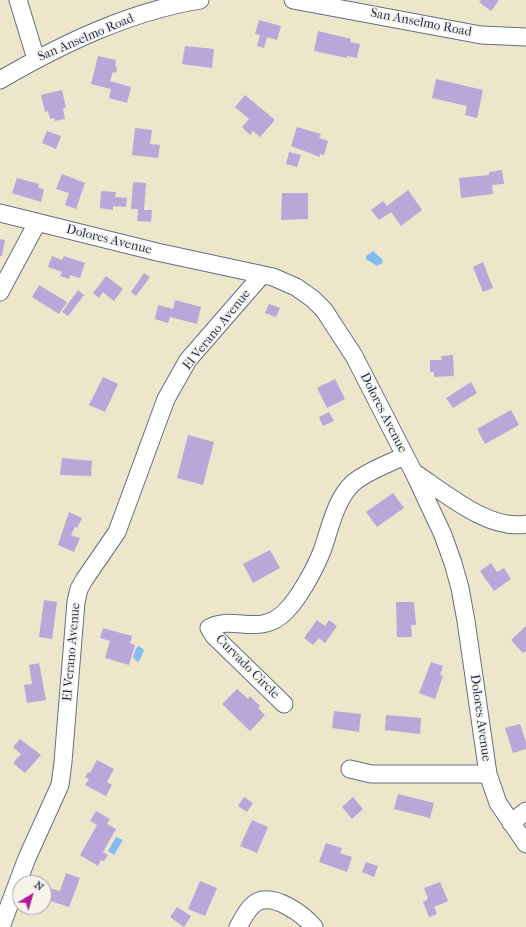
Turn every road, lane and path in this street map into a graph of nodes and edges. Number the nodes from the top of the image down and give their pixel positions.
1 (18, 0) edge
2 (200, 0) edge
3 (293, 0) edge
4 (526, 37) edge
5 (36, 59) junction
6 (0, 80) edge
7 (0, 213) edge
8 (37, 222) junction
9 (262, 275) junction
10 (0, 292) edge
11 (404, 456) junction
12 (414, 473) junction
13 (526, 524) edge
14 (284, 704) dead end
15 (350, 769) dead end
16 (488, 774) junction
17 (526, 811) edge
18 (511, 823) junction
19 (526, 844) edge
20 (1, 927) edge
21 (238, 927) edge
22 (314, 927) edge

1 - 5 street
2 - 5 street, San Anselmo Road
3 - 4 street, San Anselmo Road
5 - 6 street, San Anselmo Road
7 - 8 street, Dolores Avenue
8 - 9 street, Dolores Avenue
8 - 10 street
9 - 11 street, Dolores Avenue
9 - 20 street, El Verano Avenue
11 - 12 street, Dolores Avenue
11 - 14 street, Curvado Circle
12 - 13 street
12 - 16 street, Dolores Avenue
15 - 16 street
16 - 18 street, Dolores Avenue
17 - 18 street
18 - 19 street, Dolores Avenue
21 - 22 street

